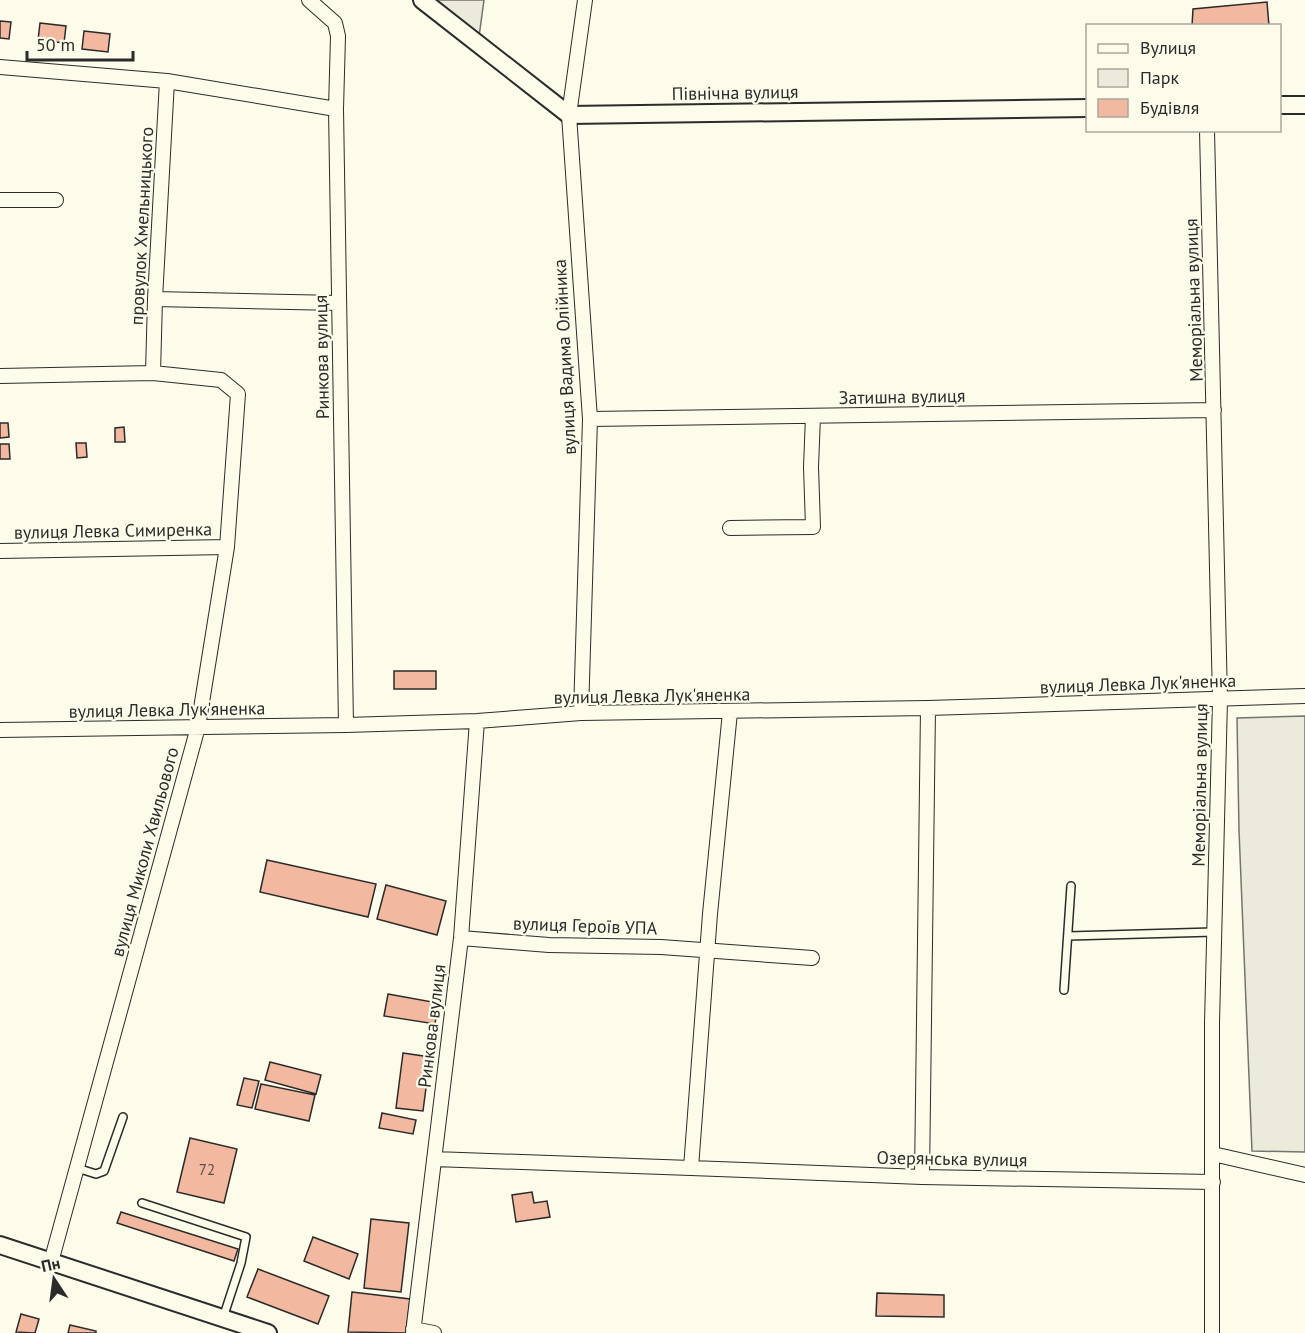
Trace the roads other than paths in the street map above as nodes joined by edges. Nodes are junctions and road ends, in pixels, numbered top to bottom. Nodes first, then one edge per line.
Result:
1 (309, 0) edge
2 (422, 0) edge
3 (585, 0) edge
4 (0, 67) edge
5 (167, 81) junction
6 (1281, 105) edge
7 (1305, 105) edge
8 (1086, 108) edge
9 (336, 109) junction
10 (569, 115) junction
11 (1207, 132) edge
12 (0, 200) edge
13 (56, 200) dead end
14 (155, 299) junction
15 (339, 303) junction
16 (153, 373) junction
17 (0, 376) edge
18 (1214, 410) junction
19 (813, 416) junction
20 (590, 419) junction
21 (730, 528) dead end
22 (227, 547) junction
23 (0, 551) edge
24 (1305, 696) edge
25 (1220, 700) junction
26 (928, 708) junction
27 (729, 712) junction
28 (581, 713) junction
29 (477, 722) junction
30 (346, 725) junction
31 (198, 727) junction
32 (0, 730) edge
33 (1071, 886) dead end
34 (1214, 932) junction
35 (1068, 936) junction
36 (461, 938) junction
37 (707, 951) junction
38 (812, 958) dead end
39 (1064, 990) dead end
40 (123, 1117) dead end
41 (1213, 1154) junction
42 (435, 1159) junction
43 (77, 1168) junction
44 (691, 1168) junction
45 (1305, 1175) edge
46 (922, 1177) junction
47 (1213, 1182) junction
48 (142, 1203) dead end
49 (0, 1245) edge
50 (51, 1262) junction
51 (223, 1318) junction
52 (413, 1331) edge
53 (268, 1333) edge
54 (434, 1333) edge
55 (1212, 1333) edge

1 - 9 street, Ринкова вулиця
2 - 10 street
3 - 10 street, вулиця Вадима Олійника
4 - 5 street
5 - 9 street
5 - 14 street, провулок Хмельницького
6 - 7 street
8 - 10 street, Північна вулиця
9 - 15 street, Ринкова вулиця
10 - 20 street, вулиця Вадима Олійника
11 - 18 street, Меморіальна вулиця
12 - 13 street
14 - 15 street
14 - 16 street, провулок Хмельницького
15 - 30 street, Ринкова вулиця
16 - 17 street
16 - 22 street, вулиця Миколи Хвильового
18 - 19 street, Затишна вулиця
18 - 25 street, Меморіальна вулиця
19 - 20 street, Затишна вулиця
19 - 21 street
20 - 28 street, вулиця Вадима Олійника
22 - 23 street, вулиця Левка Симиренка
22 - 31 street, вулиця Миколи Хвильового
24 - 25 street, вулиця Левка Лук'яненка
25 - 26 street, вулиця Левка Лук'яненка
25 - 34 street, Меморіальна вулиця
26 - 27 street, вулиця Левка Лук'яненка
26 - 46 street
27 - 28 street, вулиця Левка Лук'яненка
27 - 37 street
28 - 29 street, вулиця Левка Лук'яненка
29 - 30 street, вулиця Левка Лук'яненка
29 - 36 street, Ринкова вулиця
30 - 31 street, вулиця Левка Лук'яненка
31 - 32 street, вулиця Левка Лук'яненка
31 - 43 street, вулиця Миколи Хвильового
33 - 35 lane
34 - 35 lane
34 - 41 street, Меморіальна вулиця
35 - 39 lane
36 - 37 street, вулиця Героїв УПА
36 - 42 street, Ринкова вулиця
37 - 38 street, вулиця Героїв УПА
37 - 44 street
40 - 43 lane
41 - 45 street
41 - 47 street, Меморіальна вулиця
42 - 44 street, Озерянська вулиця
42 - 52 street, Ринкова вулиця
43 - 50 street, вулиця Миколи Хвильового
44 - 46 street, Озерянська вулиця
46 - 47 street, Озерянська вулиця
47 - 55 street, Меморіальна вулиця
48 - 51 lane
49 - 50 street
50 - 51 street
51 - 53 street
52 - 54 street

